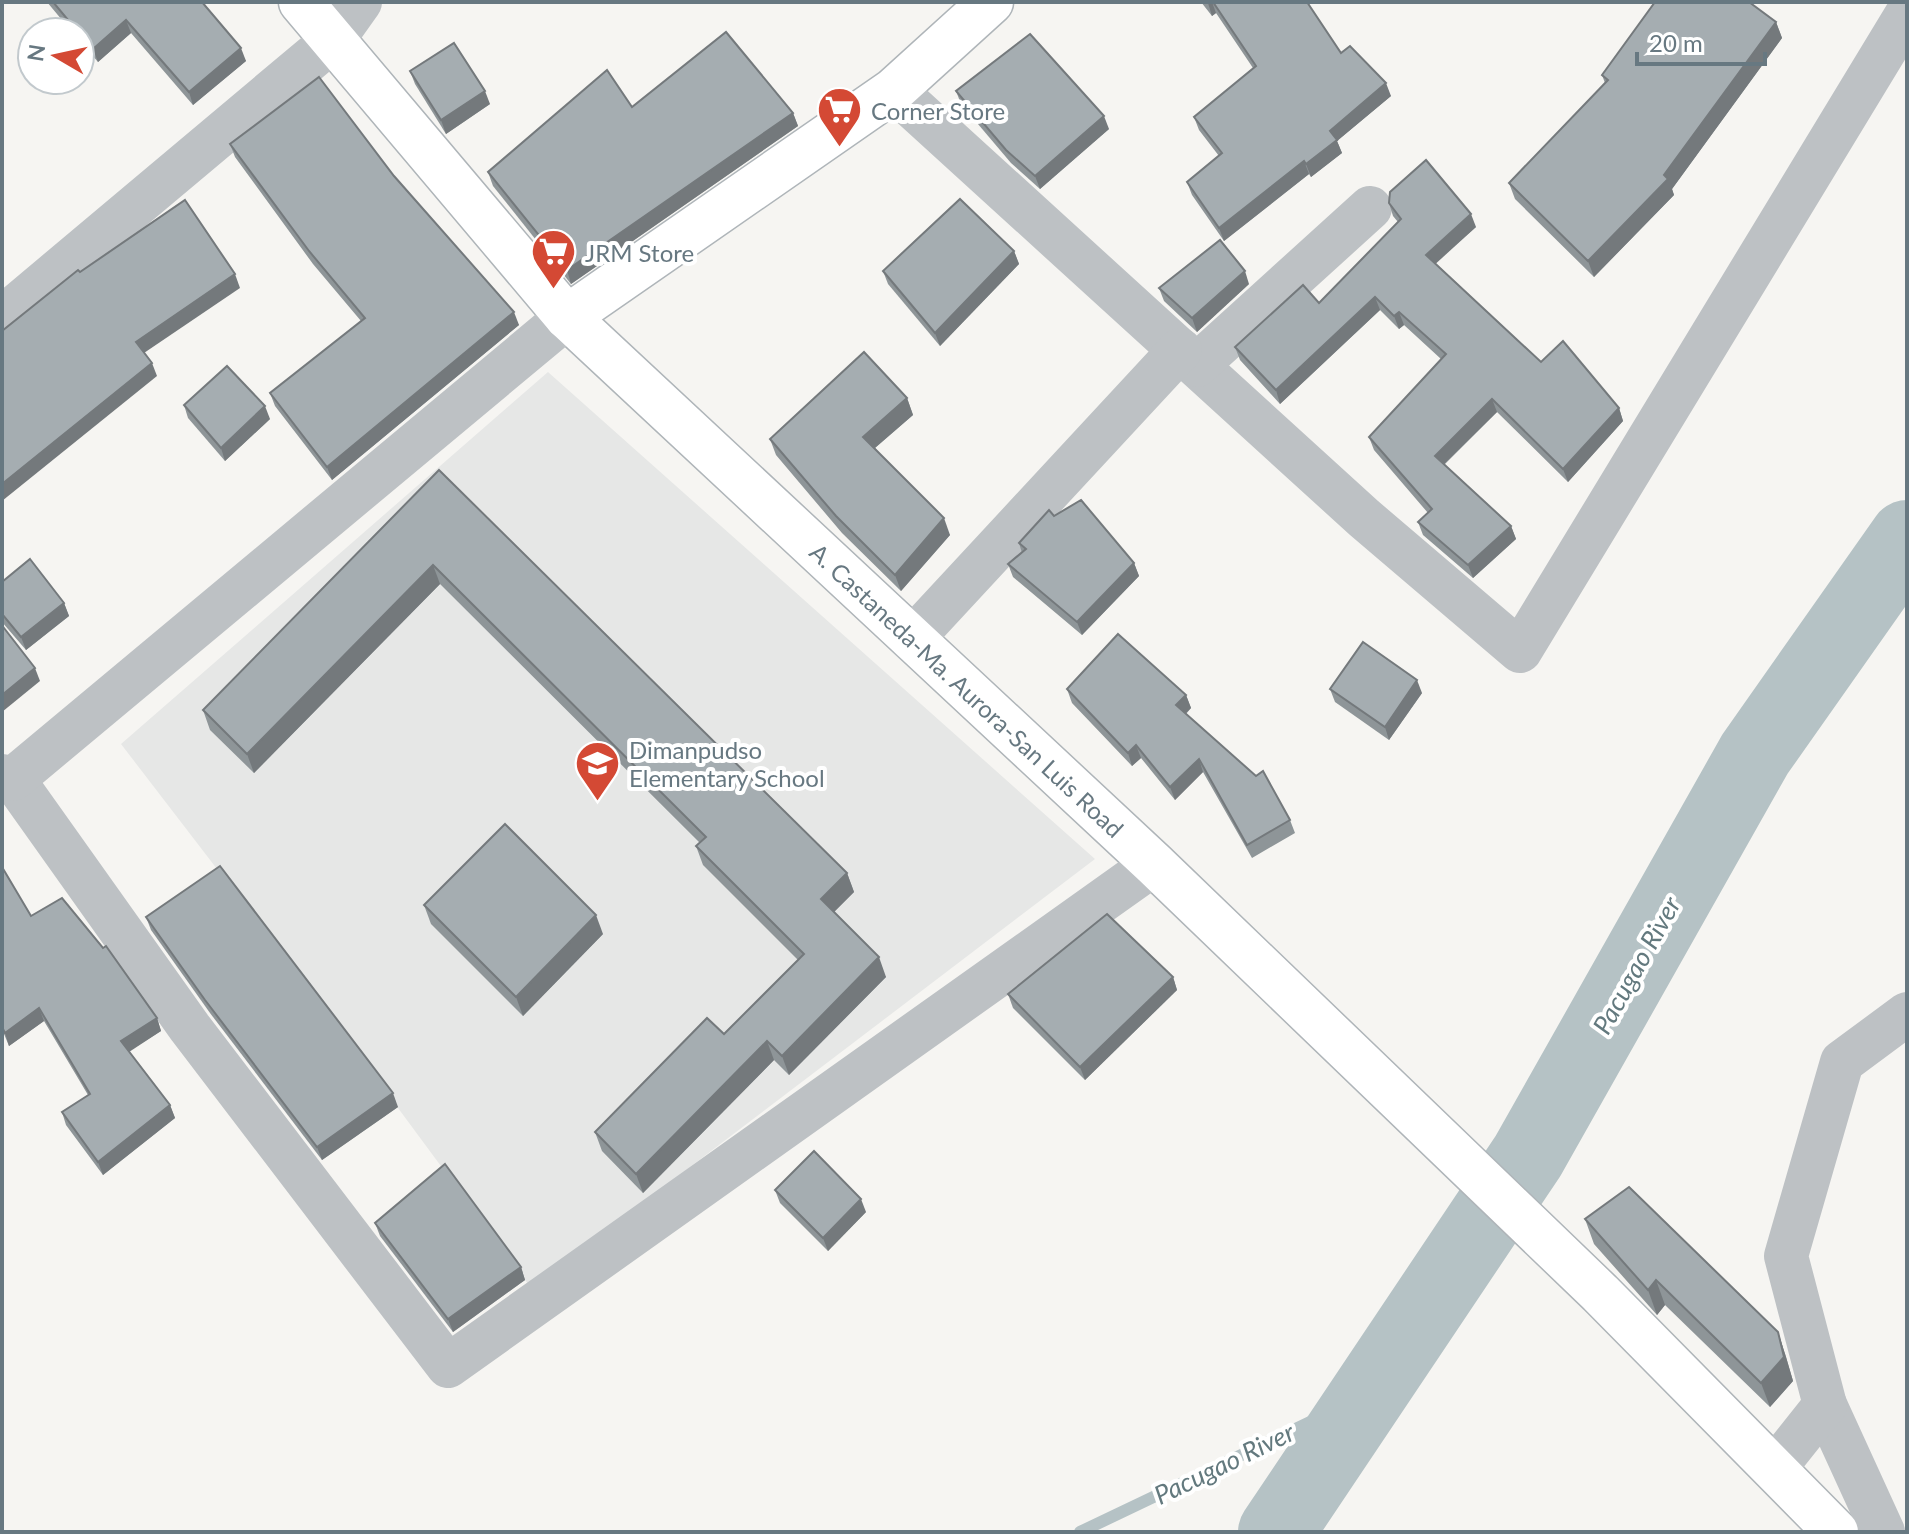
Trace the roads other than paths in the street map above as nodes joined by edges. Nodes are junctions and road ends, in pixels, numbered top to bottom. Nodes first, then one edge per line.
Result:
1 (301, 2) edge
2 (360, 2) edge
3 (991, 2) edge
4 (1907, 14) edge
5 (333, 40) junction
6 (894, 90) junction
7 (1370, 208) dead end
8 (567, 317) junction
9 (2, 318) edge
10 (1188, 358) junction
11 (912, 639) junction
12 (7, 778) edge
13 (1154, 864) junction
14 (1907, 1014) edge
15 (1825, 1405) junction
16 (1774, 1469) junction
17 (1836, 1532) edge
18 (1883, 1532) edge

1 - 5 main road, A. Castaneda-Ma. Aurora-San Luis Road
2 - 5 street
3 - 6 main road
4 - 10 street
5 - 8 main road, A. Castaneda-Ma. Aurora-San Luis Road
5 - 9 street
6 - 8 main road
6 - 10 street
7 - 10 street
8 - 11 main road, A. Castaneda-Ma. Aurora-San Luis Road
8 - 12 street
10 - 11 street
11 - 13 main road, A. Castaneda-Ma. Aurora-San Luis Road
12 - 13 street
13 - 16 main road, A. Castaneda-Ma. Aurora-San Luis Road
14 - 15 street
15 - 16 street
15 - 18 street
16 - 17 main road, A. Castaneda-Ma. Aurora-San Luis Road

